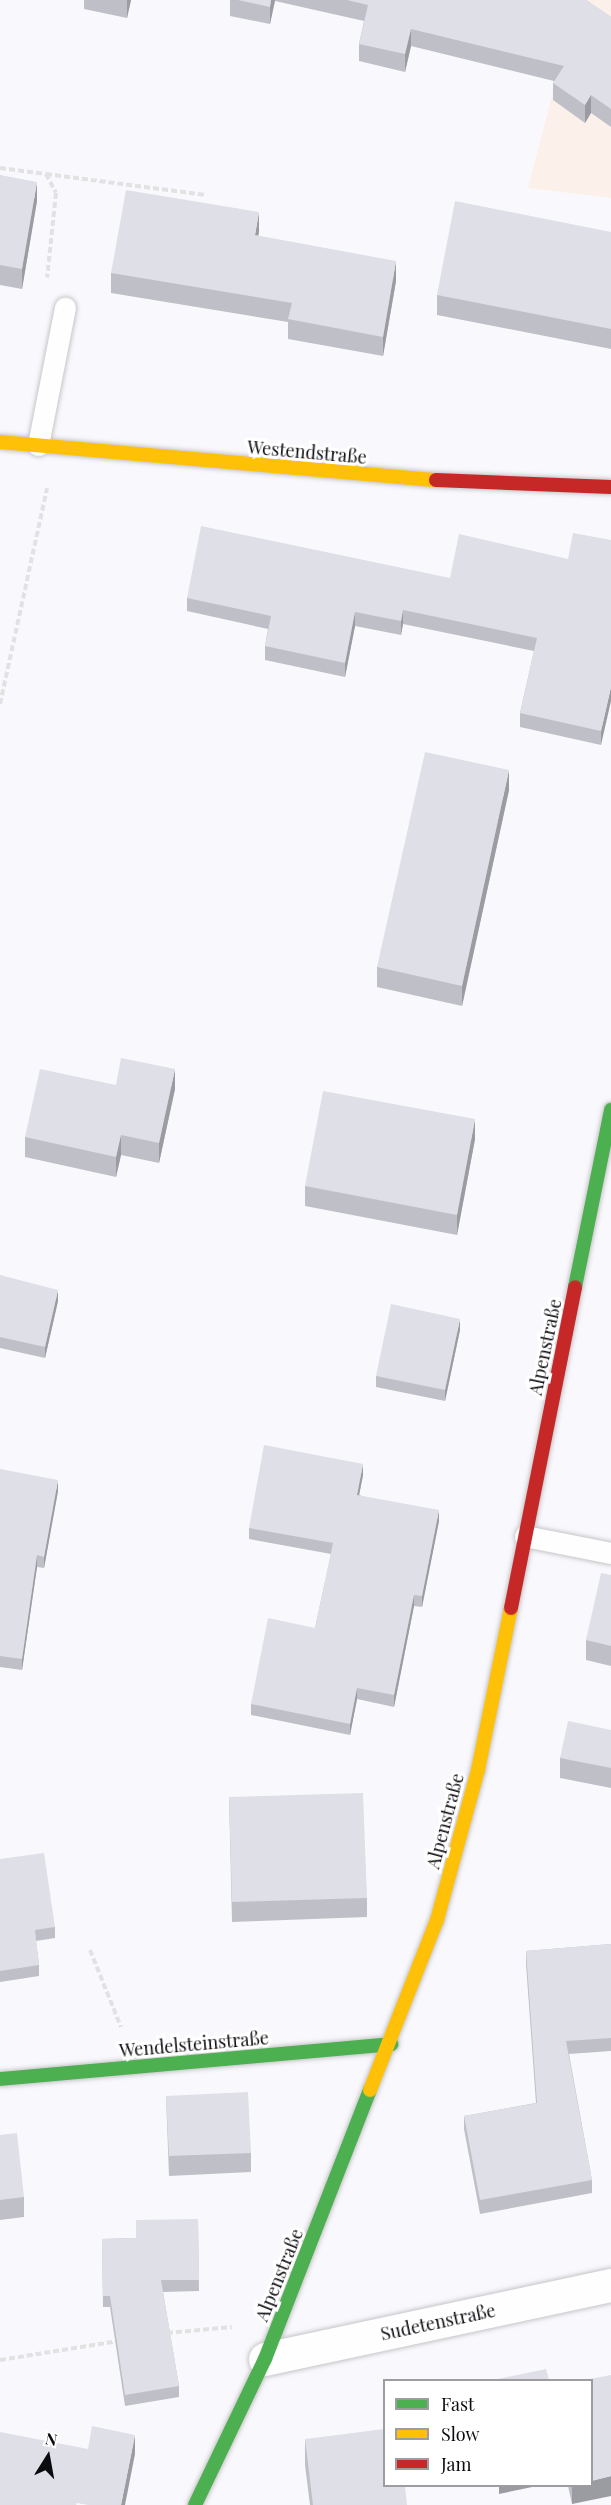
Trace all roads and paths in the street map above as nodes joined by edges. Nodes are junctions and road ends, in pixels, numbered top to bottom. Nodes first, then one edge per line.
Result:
1 (0, 168) edge
2 (46, 174) junction
3 (206, 195) dead end
4 (65, 308) joint
5 (0, 442) edge
6 (47, 446) junction
7 (611, 487) edge
8 (0, 704) edge
9 (611, 1110) edge
10 (525, 1536) junction
11 (611, 1553) edge
12 (90, 1950) dead end
13 (391, 2044) junction
14 (137, 2067) junction
15 (0, 2079) edge
16 (611, 2285) edge
17 (160, 2334) edge
18 (125, 2340) edge
19 (0, 2360) edge
20 (265, 2360) junction
21 (195, 2505) edge

1 - 2 path
2 - 3 path
2 - 4 path
4 - 6 lane
5 - 6 street, Westendstraße
6 - 7 street, Westendstraße
6 - 8 path
9 - 10 street, Alpenstraße
10 - 11 lane
10 - 13 street, Alpenstraße
12 - 14 path
13 - 14 street, Wendelsteinstraße
13 - 20 street, Alpenstraße
14 - 15 street, Wendelsteinstraße
16 - 20 street, Sudetenstraße
17 - 20 path
18 - 19 path
20 - 21 street, Alpenstraße

